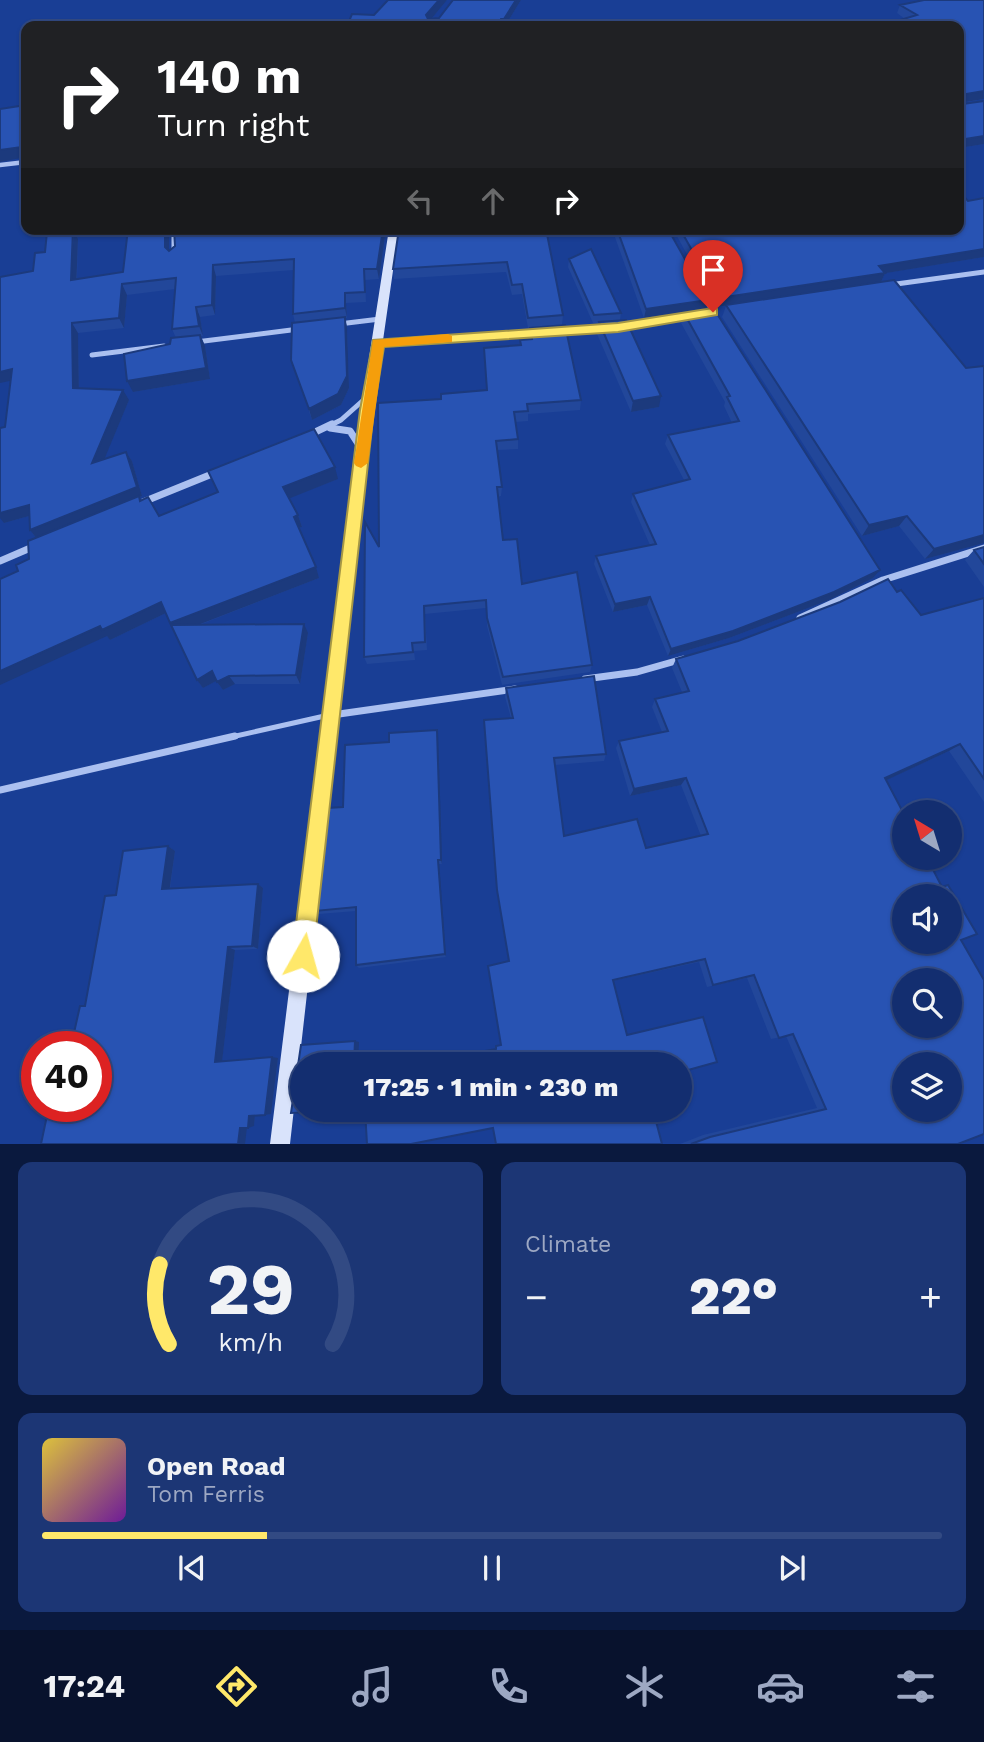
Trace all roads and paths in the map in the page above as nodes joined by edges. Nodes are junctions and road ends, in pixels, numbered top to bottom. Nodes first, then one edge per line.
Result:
1 (21, 163) edge
2 (0, 165) edge
3 (173, 235) edge
4 (393, 235) edge
5 (174, 256) edge
6 (984, 272) edge
7 (881, 286) edge
8 (700, 289) edge
9 (726, 310) edge
10 (713, 312) junction
11 (380, 319) junction
12 (720, 323) edge
13 (325, 326) edge
14 (311, 328) edge
15 (188, 343) edge
16 (378, 343) junction
17 (174, 345) edge
18 (92, 355) dead end
19 (369, 396) junction
20 (326, 428) junction
21 (301, 438) edge
22 (362, 450) junction
23 (226, 469) edge
24 (138, 504) edge
25 (38, 545) edge
26 (984, 548) edge
27 (0, 561) edge
28 (876, 569) edge
29 (883, 580) junction
30 (793, 620) edge
31 (696, 655) edge
32 (581, 680) edge
33 (526, 688) edge
34 (332, 715) junction
35 (0, 790) edge
36 (280, 1143) edge

1 - 2 street
3 - 5 street
4 - 11 street
6 - 7 street
8 - 10 street
9 - 10 street
10 - 12 street
10 - 16 street
11 - 13 street
11 - 16 street
14 - 15 street
16 - 19 street
17 - 18 street
19 - 20 street
19 - 22 street
20 - 21 street
20 - 22 street
22 - 34 street
23 - 24 street
25 - 27 street
26 - 29 street
28 - 29 street
29 - 30 street
31 - 32 street
33 - 34 street
34 - 35 lane
34 - 36 street

